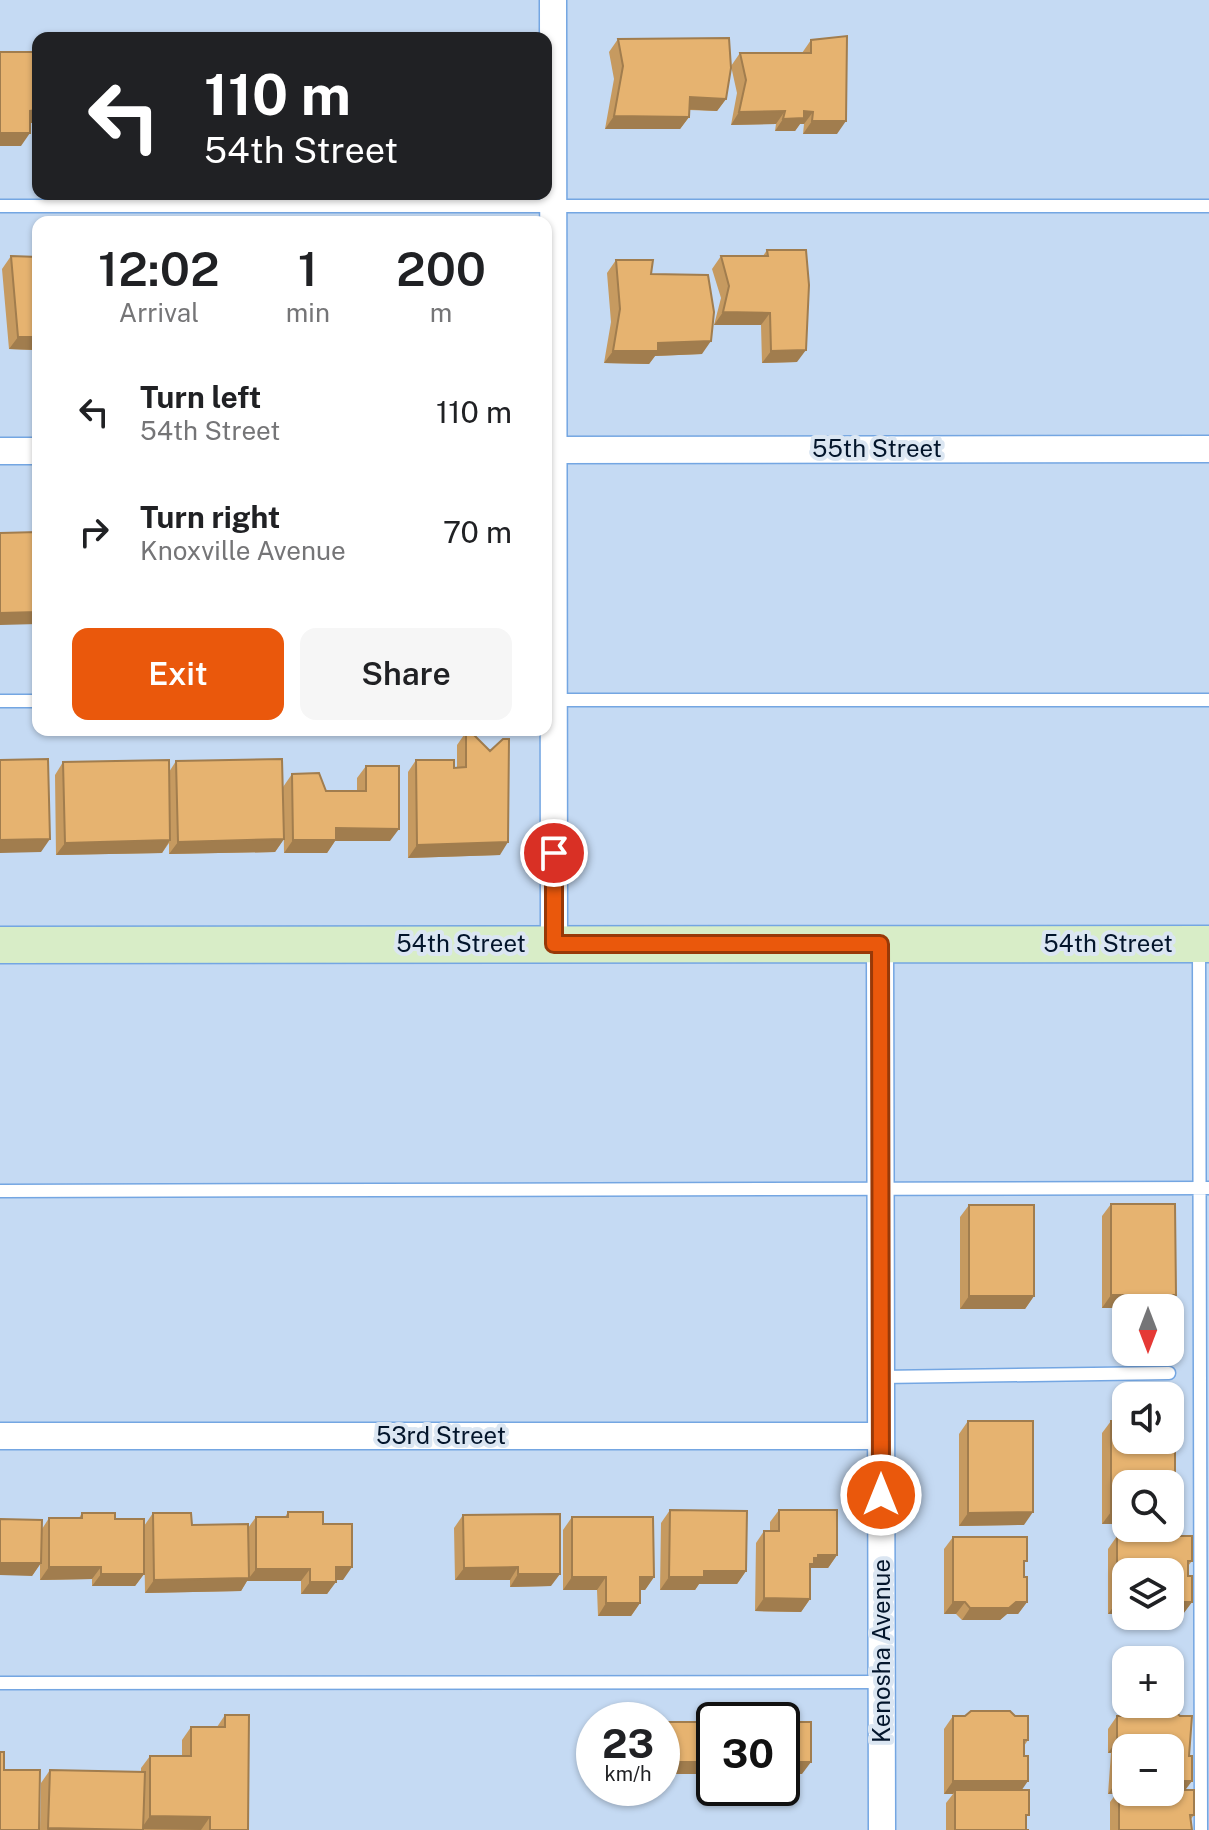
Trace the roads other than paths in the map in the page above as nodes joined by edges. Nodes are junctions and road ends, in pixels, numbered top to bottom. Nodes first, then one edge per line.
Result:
1 (553, 0) edge
2 (0, 206) edge
3 (553, 206) junction
4 (1209, 206) edge
5 (552, 287) edge
6 (1209, 449) edge
7 (552, 450) edge
8 (0, 451) edge
9 (32, 451) edge
10 (552, 700) edge
11 (1209, 700) edge
12 (0, 701) edge
13 (32, 701) edge
14 (551, 736) edge
15 (554, 944) junction
16 (880, 944) junction
17 (1204, 944) edge
18 (0, 945) edge
19 (881, 1187) junction
20 (1204, 1188) edge
21 (0, 1191) edge
22 (1169, 1373) dead end
23 (881, 1377) junction
24 (0, 1436) edge
25 (881, 1436) junction
26 (1205, 1460) edge
27 (882, 1682) junction
28 (0, 1683) edge
29 (1205, 1699) edge
30 (882, 1830) edge
31 (1201, 1830) edge

1 - 3 street
2 - 3 lane
3 - 4 lane
3 - 5 street
6 - 7 street, 55th Street
8 - 9 street
10 - 11 lane
12 - 13 lane
14 - 15 street
15 - 16 street, 54th Street
15 - 18 street, 54th Street
16 - 17 street, 54th Street
16 - 19 street, Kenosha Avenue
17 - 20 lane
19 - 20 lane
19 - 21 lane
19 - 23 street, Kenosha Avenue
20 - 26 lane
22 - 23 lane
23 - 25 street, Kenosha Avenue
24 - 25 street, 53rd Street
25 - 27 street, Kenosha Avenue
26 - 29 lane
27 - 28 lane
27 - 30 street, Kenosha Avenue
29 - 31 lane

